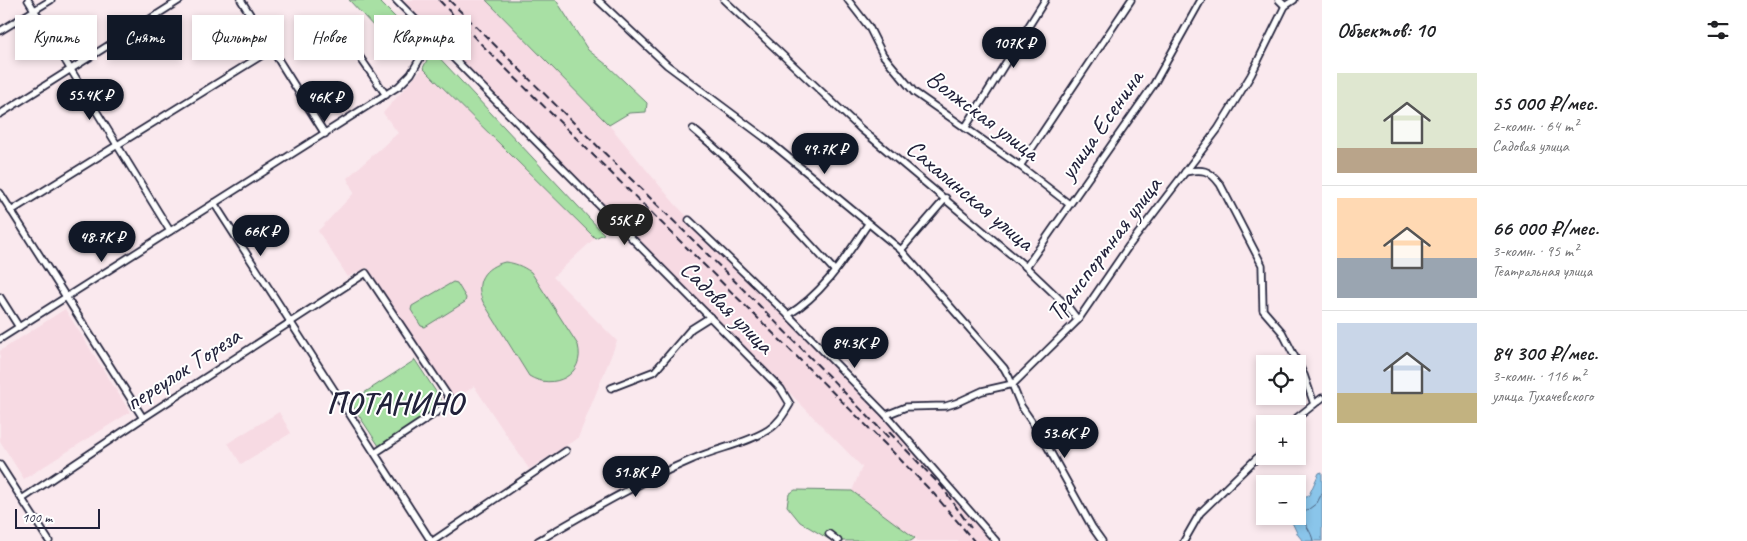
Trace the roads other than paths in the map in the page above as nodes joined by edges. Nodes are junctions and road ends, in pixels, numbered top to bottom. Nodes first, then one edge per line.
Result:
1 (28, 0) edge
2 (51, 0) edge
3 (180, 0) edge
4 (241, 0) edge
5 (396, 0) edge
6 (598, 0) edge
7 (724, 0) edge
8 (848, 0) edge
9 (1045, 0) edge
10 (1131, 0) edge
11 (1201, 0) edge
12 (1279, 0) edge
13 (1294, 0) edge
14 (1286, 6) junction
15 (34, 10) junction
16 (250, 15) edge
17 (410, 15) edge
18 (0, 31) edge
19 (254, 60) edge
20 (279, 60) edge
21 (361, 60) edge
22 (419, 60) edge
23 (454, 60) edge
24 (70, 69) junction
25 (386, 96) junction
26 (0, 114) edge
27 (966, 128) junction
28 (693, 129) dead end
29 (325, 134) junction
30 (117, 145) junction
31 (1020, 166) junction
32 (1185, 172) junction
33 (0, 193) edge
34 (946, 198) junction
35 (214, 203) junction
36 (1069, 204) junction
37 (10, 210) junction
38 (689, 220) dead end
39 (868, 224) junction
40 (170, 231) junction
41 (901, 250) junction
42 (1026, 267) junction
43 (835, 272) junction
44 (0, 297) edge
45 (67, 297) junction
46 (788, 315) junction
47 (710, 317) junction
48 (1078, 320) junction
49 (290, 322) junction
50 (19, 327) junction
51 (0, 339) edge
52 (1013, 384) junction
53 (611, 388) dead end
54 (1322, 398) edge
55 (1314, 404) junction
56 (886, 415) junction
57 (1300, 415) edge
58 (143, 418) junction
59 (566, 450) dead end
60 (375, 453) junction
61 (1256, 459) edge
62 (0, 465) edge
63 (22, 499) junction
64 (830, 534) dead end
65 (49, 541) edge
66 (432, 541) edge
67 (538, 541) edge
68 (838, 541) edge
69 (996, 541) edge
70 (1102, 541) edge
71 (1184, 541) edge

1 - 15 street
2 - 15 street
3 - 24 street
4 - 16 street
5 - 17 street, Садовая улица
6 - 39 street
7 - 34 street, Сахалинская улица
8 - 27 street, Волжская улица
9 - 27 street
10 - 31 street
11 - 36 street, улица Есенина
12 - 14 street
13 - 14 street, Транспортная улица
14 - 32 street, Транспортная улица
15 - 18 street
15 - 24 street
19 - 30 street
20 - 29 street
21 - 25 street
22 - 25 street
23 - 47 street, Садовая улица
24 - 26 street
24 - 30 street
25 - 29 street
27 - 31 street, Волжская улица
28 - 43 street
29 - 35 street
30 - 37 street
30 - 40 street
31 - 36 street, Волжская улица
32 - 48 street, Транспортная улица
32 - 55 street
33 - 37 street
34 - 41 street
34 - 42 street, Сахалинская улица
35 - 40 street
35 - 49 street
36 - 42 street, улица Есенина
37 - 45 street
38 - 46 street
39 - 41 street
39 - 43 street
40 - 45 street
41 - 52 street
42 - 48 street, Сахалинская улица
43 - 46 street
44 - 50 street
45 - 50 street
45 - 58 street
46 - 56 street
47 - 53 street
47 - 67 street, Садовая улица
48 - 52 street, Транспортная улица
49 - 58 street, переулок Тореза
49 - 60 street
49 - 60 street, переулок Тореза
50 - 51 street
52 - 56 street
52 - 70 street
54 - 55 street
55 - 57 street
56 - 69 street
58 - 63 street, переулок Тореза
59 - 66 street
60 - 66 street
61 - 71 street
62 - 63 street
63 - 65 street
64 - 68 street

